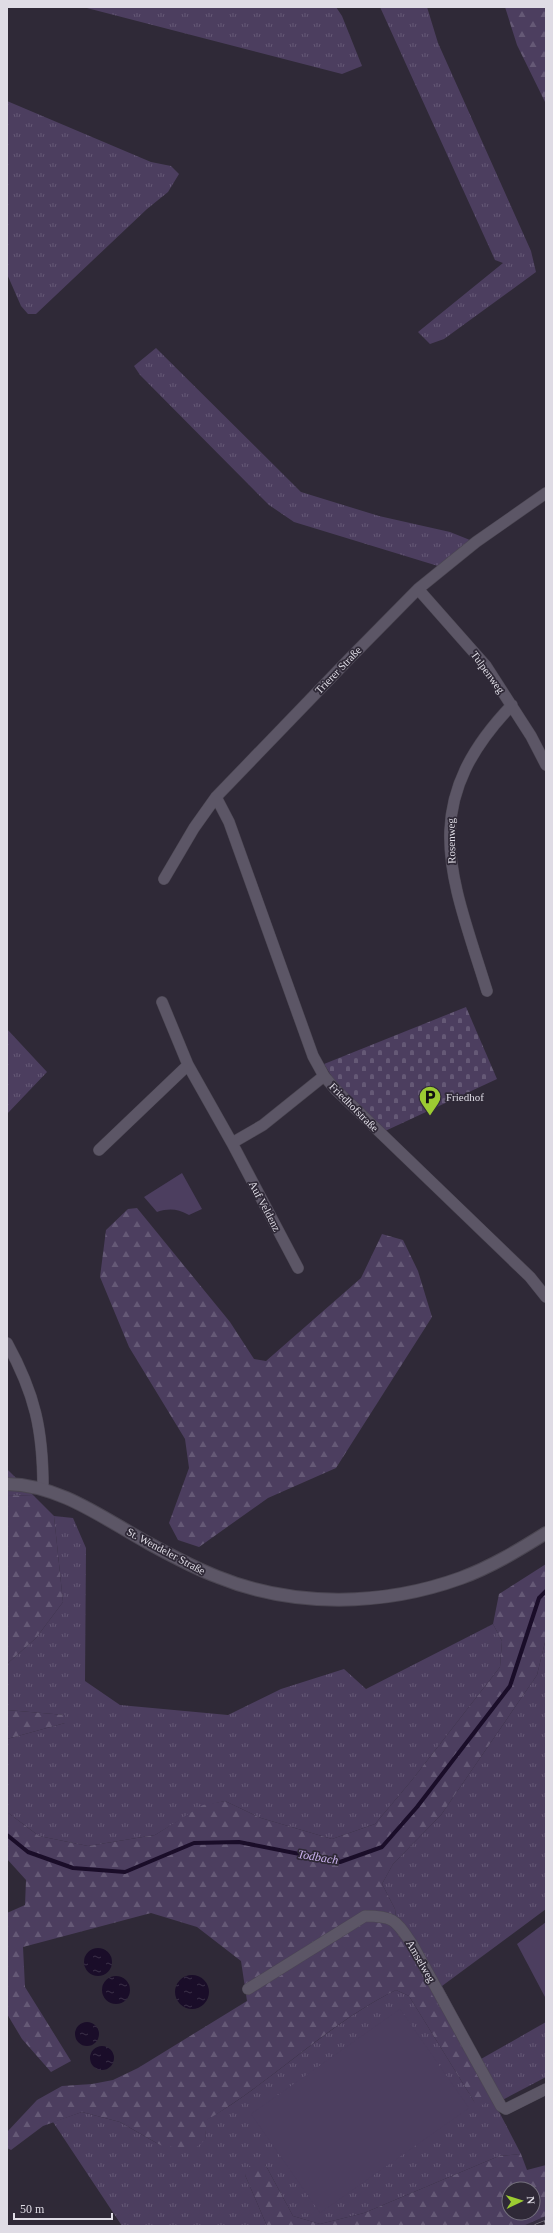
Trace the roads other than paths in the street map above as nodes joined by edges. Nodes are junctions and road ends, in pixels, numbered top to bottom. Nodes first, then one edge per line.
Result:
1 (546, 493) edge
2 (418, 589) junction
3 (512, 705) junction
4 (546, 764) edge
5 (216, 797) junction
6 (164, 879) dead end
7 (486, 991) dead end
8 (162, 1002) dead end
9 (188, 1065) junction
10 (324, 1076) junction
11 (232, 1143) junction
12 (99, 1150) dead end
13 (298, 1268) dead end
14 (545, 1293) edge
15 (7, 1342) edge
16 (9, 1484) edge
17 (43, 1488) junction
18 (546, 1533) edge
19 (248, 1989) dead end
20 (546, 2089) edge

1 - 2 street, Trierer Straße
2 - 3 street, Tulpenweg
2 - 5 street, Trierer Straße
3 - 4 street, Tulpenweg
3 - 7 street, Rosenweg
5 - 6 street, Trierer Straße
5 - 10 street, Friedhofstraße
8 - 9 street, Auf Veldenz
9 - 11 street, Auf Veldenz
9 - 12 street
10 - 11 street
10 - 14 street, Friedhofstraße
11 - 13 street, Auf Veldenz
15 - 17 street
16 - 17 main road, St. Wendeler Straße
17 - 18 main road, St. Wendeler Straße
19 - 20 street, Amselweg

